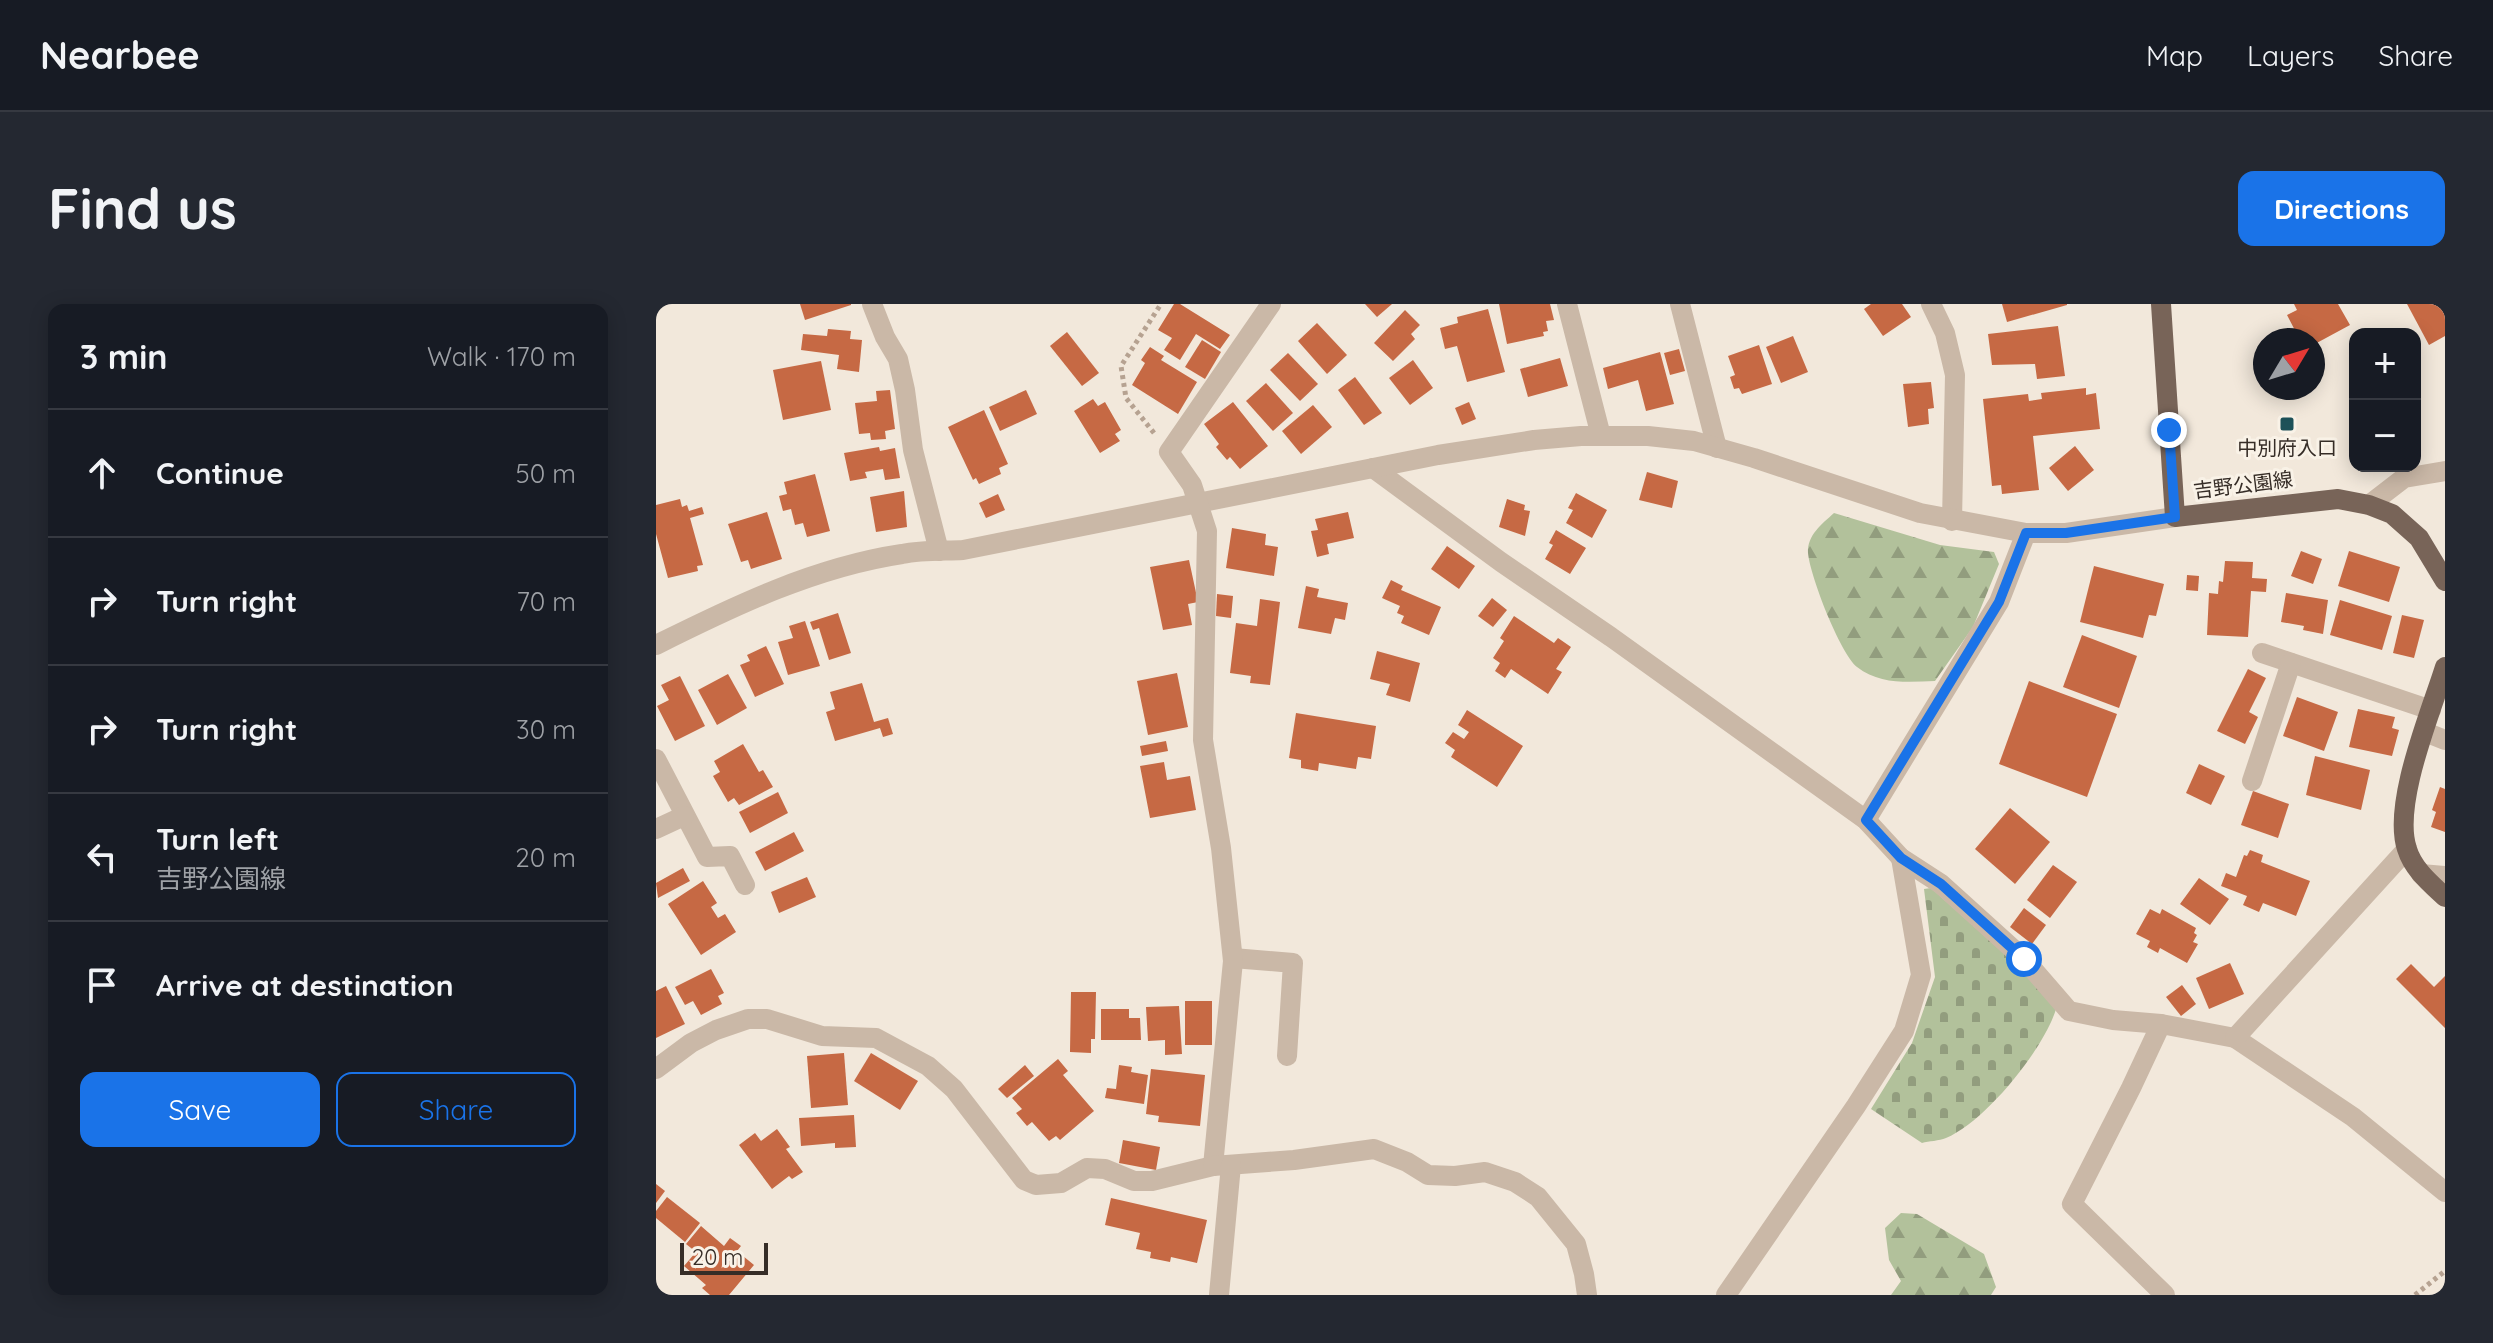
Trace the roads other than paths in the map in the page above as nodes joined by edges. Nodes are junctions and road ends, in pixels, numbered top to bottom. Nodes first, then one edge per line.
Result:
1 (872, 304) edge
2 (1271, 304) edge
3 (1567, 304) edge
4 (1680, 304) edge
5 (1931, 304) edge
6 (2161, 304) edge
7 (1601, 436) junction
8 (1717, 448) junction
9 (1373, 468) junction
10 (2445, 471) edge
11 (1199, 505) junction
12 (2369, 505) junction
13 (2175, 517) junction
14 (1952, 521) junction
15 (2026, 533) junction
16 (939, 551) junction
17 (2445, 581) edge
18 (656, 645) edge
19 (2262, 653) dead end
20 (2291, 663) junction
21 (2445, 667) edge
22 (2431, 710) junction
23 (2425, 732) junction
24 (2445, 740) edge
25 (656, 759) edge
26 (2252, 781) dead end
27 (684, 816) junction
28 (1866, 820) junction
29 (656, 829) edge
30 (2407, 849) junction
31 (1901, 858) junction
32 (2421, 874) junction
33 (2445, 876) edge
34 (745, 885) dead end
35 (2445, 897) edge
36 (1233, 958) junction
37 (2161, 1024) junction
38 (2235, 1038) junction
39 (1287, 1056) dead end
40 (656, 1069) edge
41 (1222, 1166) junction
42 (2445, 1192) edge
43 (1219, 1295) edge
44 (1587, 1295) edge
45 (1726, 1295) edge
46 (2165, 1295) edge

1 - 16 street
2 - 11 street
3 - 7 street
4 - 8 street
5 - 14 street
6 - 13 main road, 吉野公園線
7 - 8 street
7 - 9 street
8 - 14 street
9 - 11 street
9 - 28 street
10 - 12 street
11 - 16 street
11 - 36 street
12 - 13 main road, 吉野公園線
12 - 17 main road, 吉野公園線
13 - 15 street
14 - 15 street
15 - 28 street
16 - 18 street
19 - 20 street
20 - 22 street
20 - 26 street
21 - 22 main road
22 - 23 main road
23 - 24 street
23 - 30 main road
25 - 27 street
27 - 29 street
27 - 34 street
28 - 31 street
30 - 32 main road
30 - 38 street
31 - 37 street
31 - 45 street
32 - 33 street
32 - 35 main road
36 - 39 street
36 - 41 street
37 - 38 street
37 - 46 street
38 - 42 street
40 - 41 street
41 - 43 street
41 - 44 street

